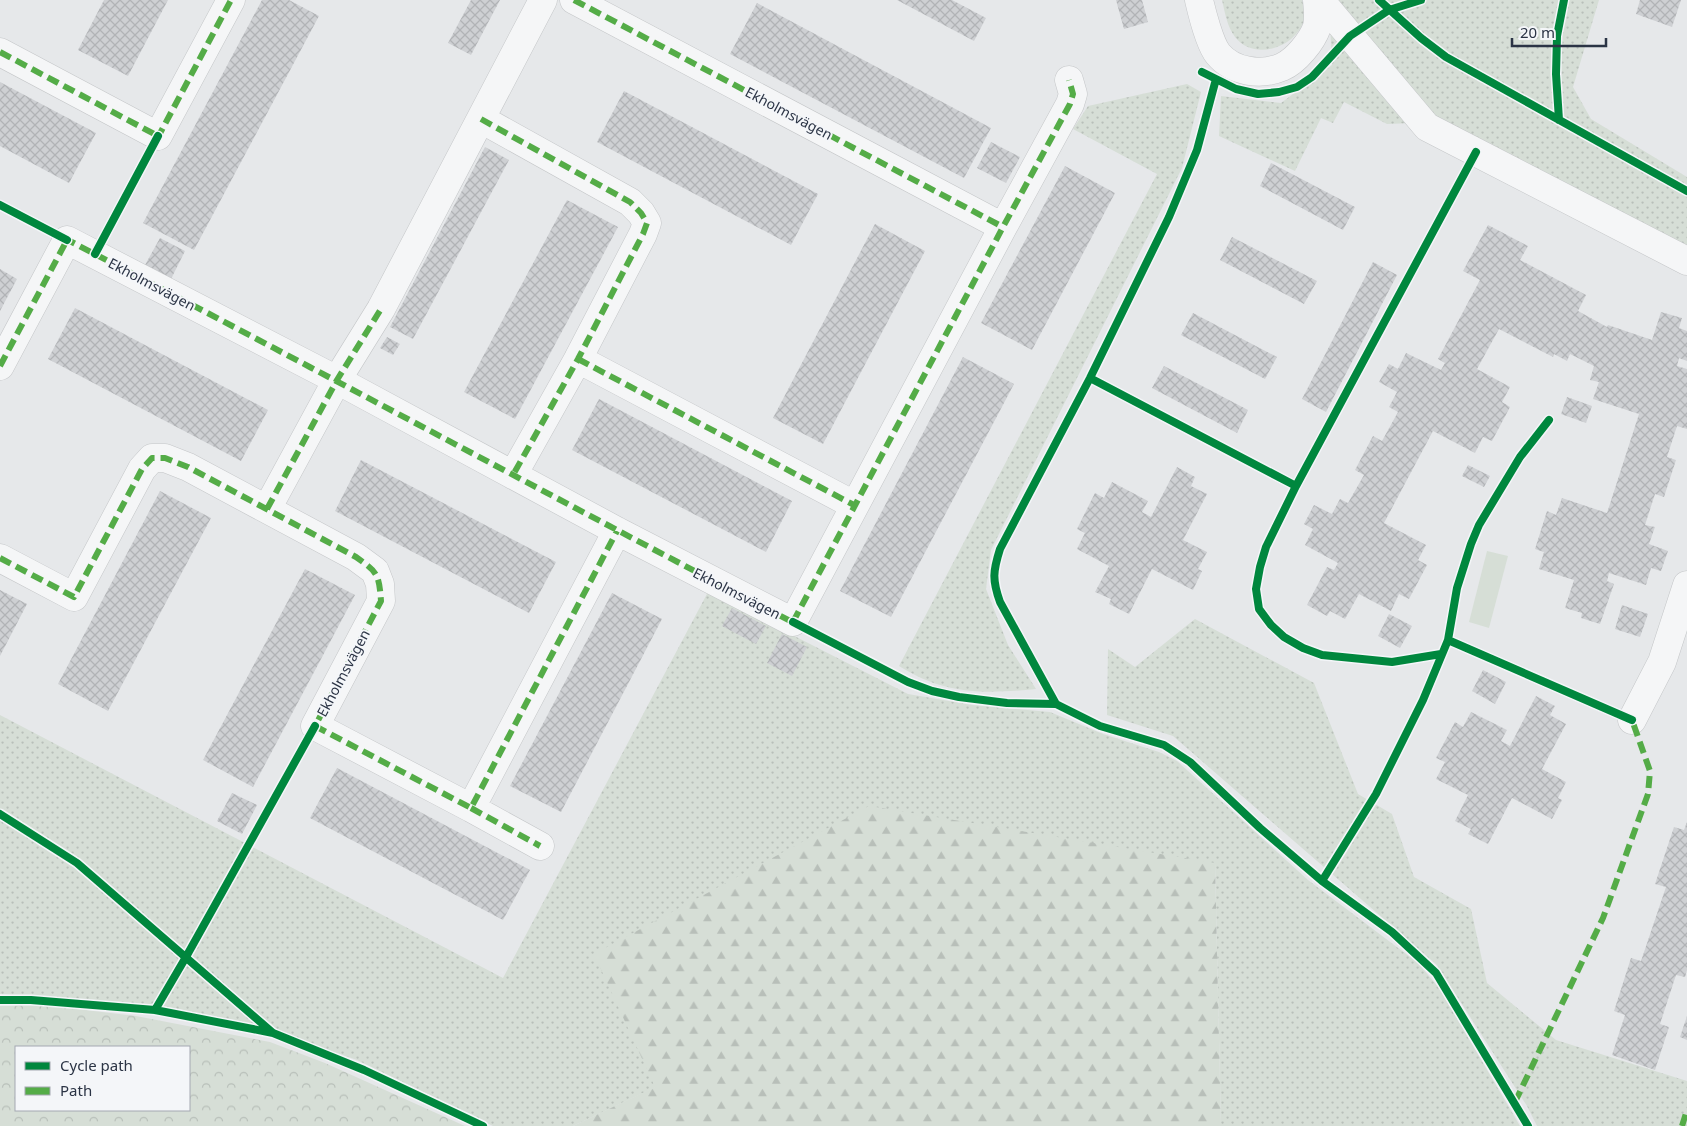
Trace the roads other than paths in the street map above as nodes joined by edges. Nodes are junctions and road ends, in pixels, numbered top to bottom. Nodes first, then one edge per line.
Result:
1 (230, 0) edge
2 (543, 0) edge
3 (574, 0) edge
4 (1199, 0) edge
5 (1318, 0) edge
6 (0, 52) edge
7 (1068, 80) dead end
8 (481, 119) junction
9 (1003, 227) junction
10 (1687, 262) edge
11 (578, 359) junction
12 (0, 366) edge
13 (337, 380) junction
14 (513, 476) junction
15 (854, 505) junction
16 (268, 509) junction
17 (617, 531) junction
18 (0, 558) edge
19 (1687, 584) edge
20 (1632, 720) dead end
21 (471, 808) junction
22 (540, 846) dead end

1 - 6 street
2 - 8 street
3 - 9 street, Ekholmsvägen
4 - 5 street
5 - 10 street
7 - 9 street, Ekholmsvägen
8 - 11 street
8 - 13 street
9 - 15 street, Ekholmsvägen
11 - 14 street
11 - 15 street
12 - 13 street, Ekholmsvägen
13 - 14 street, Ekholmsvägen
13 - 16 street
14 - 17 street, Ekholmsvägen
15 - 17 street, Ekholmsvägen
16 - 18 street, Ekholmsvägen
16 - 21 street, Ekholmsvägen
17 - 21 street
19 - 20 street
21 - 22 street, Ekholmsvägen

